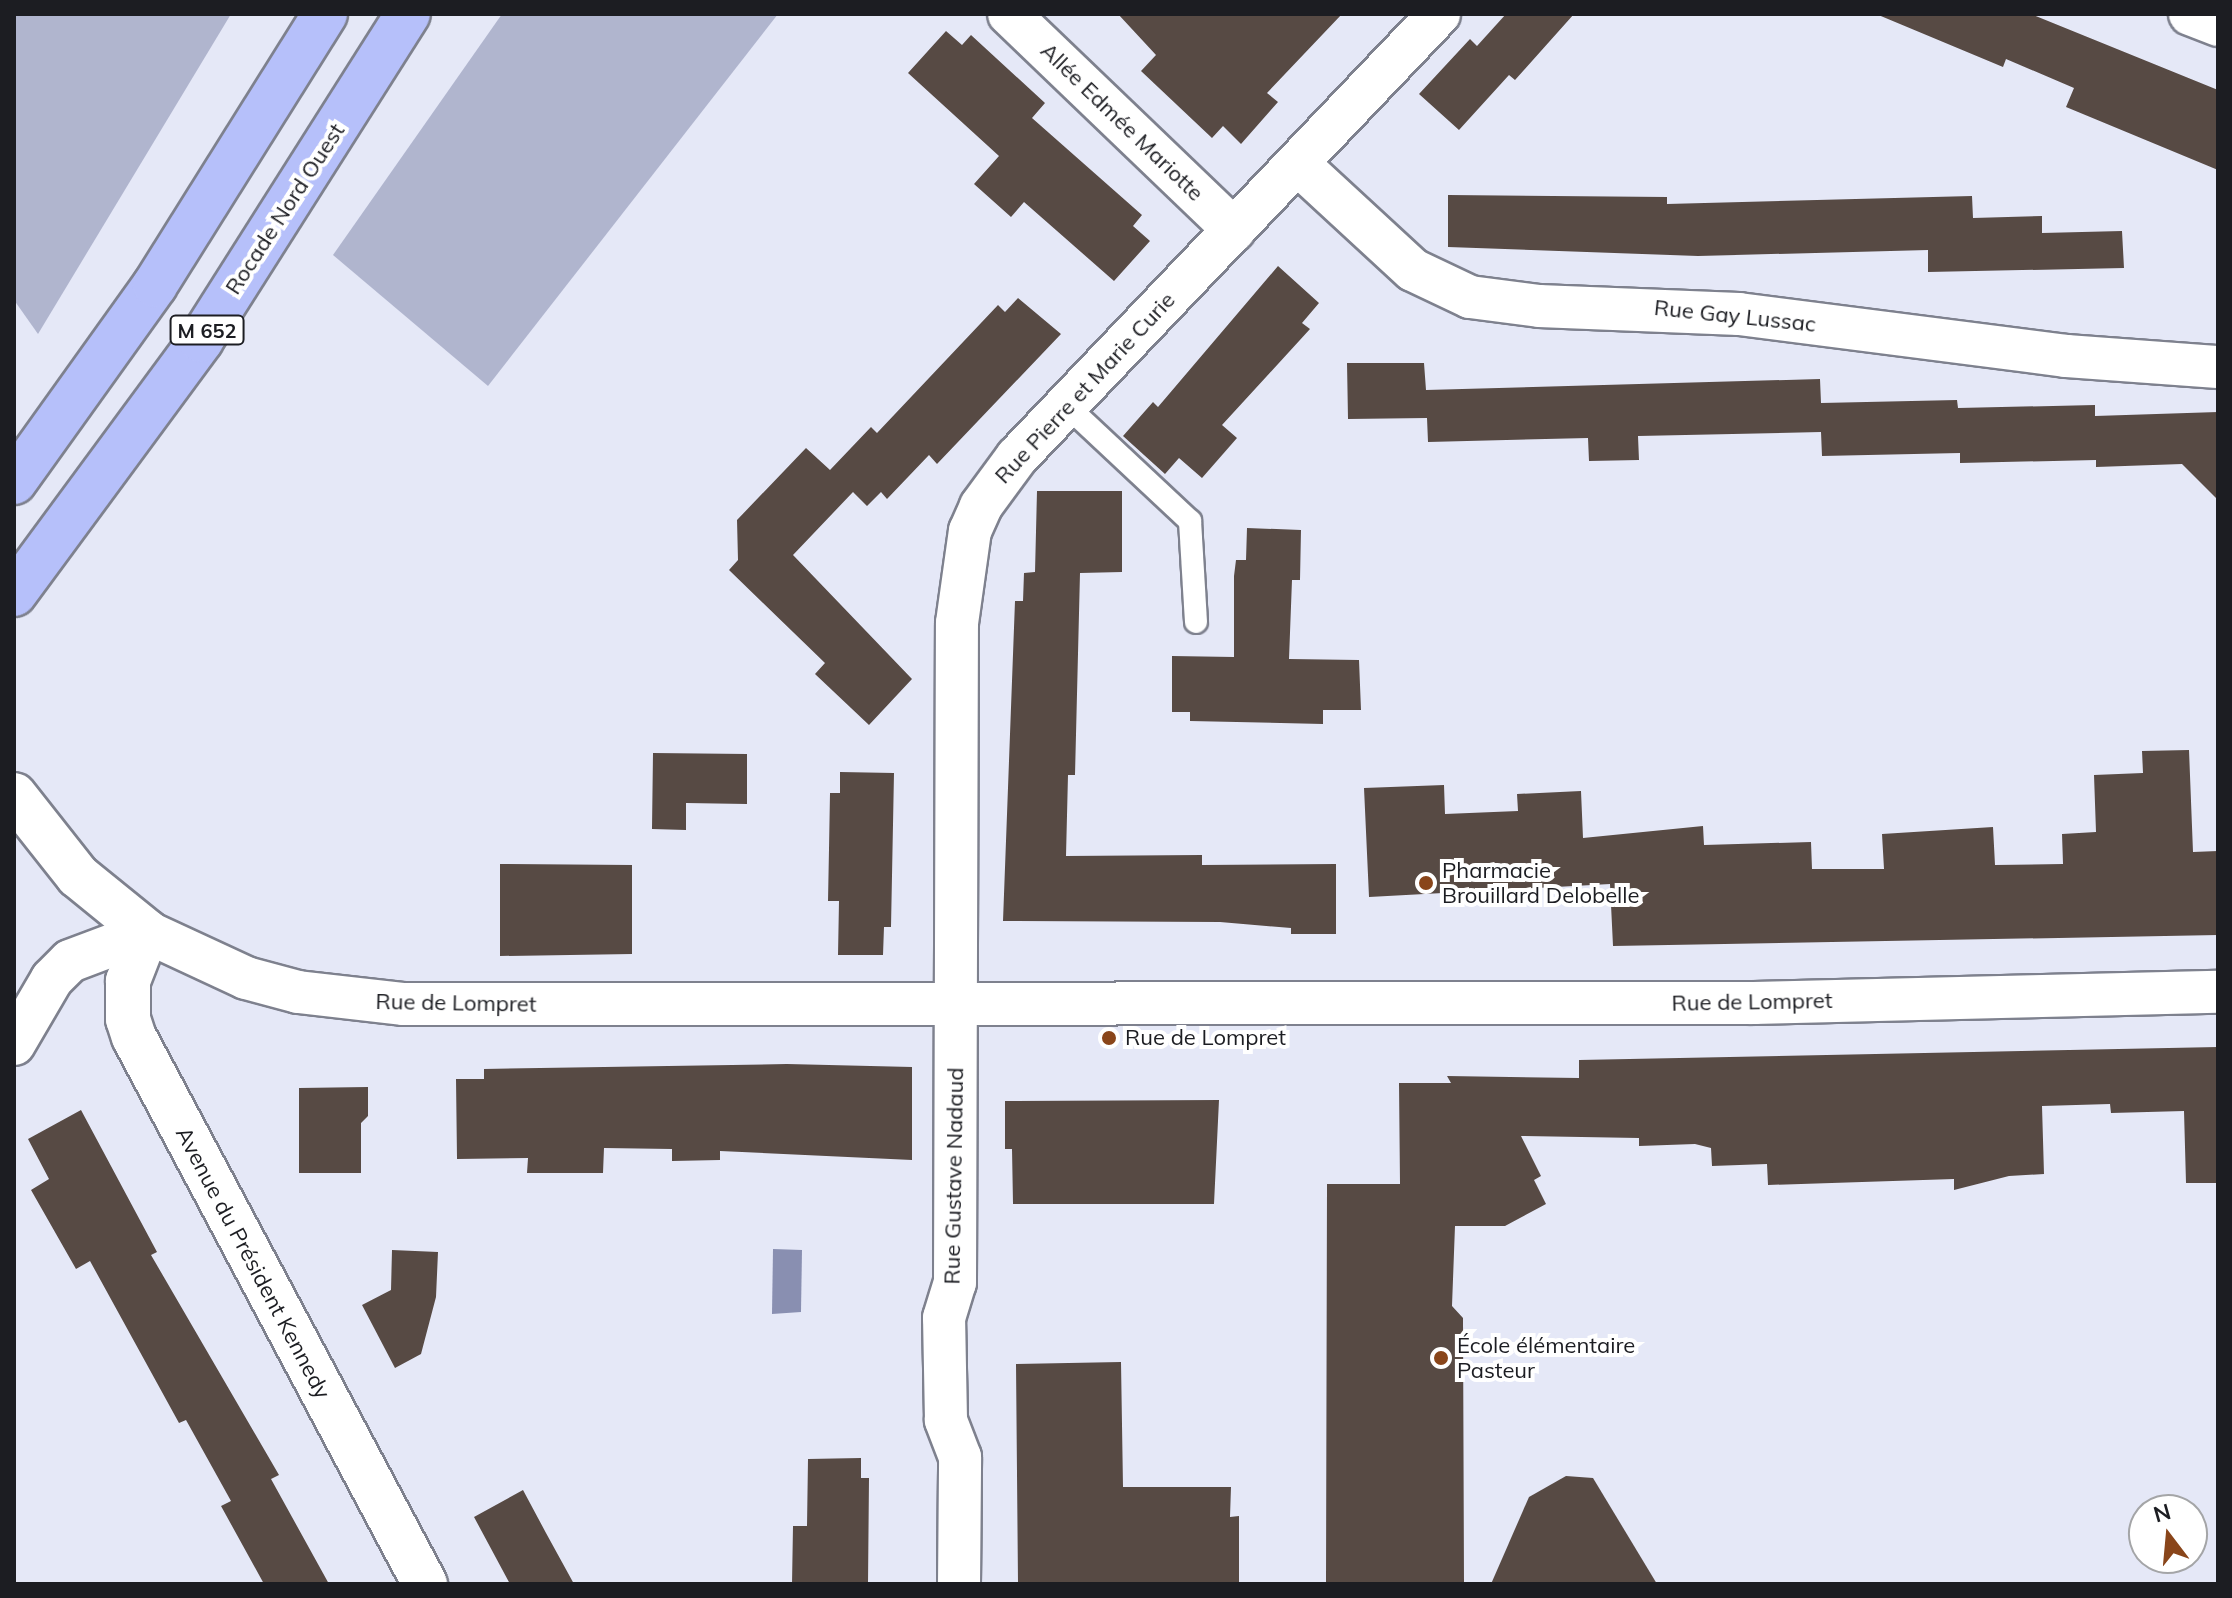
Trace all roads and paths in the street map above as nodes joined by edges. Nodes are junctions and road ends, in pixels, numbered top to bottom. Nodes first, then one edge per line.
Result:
1 (325, 14) edge
2 (408, 14) edge
3 (1009, 14) edge
4 (1439, 14) edge
5 (2190, 14) edge
6 (2218, 25) edge
7 (1298, 164) junction
8 (1234, 230) junction
9 (2218, 367) edge
10 (1066, 405) junction
11 (14, 482) edge
12 (14, 594) edge
13 (1196, 622) dead end
14 (14, 795) edge
15 (147, 932) junction
16 (2218, 992) edge
17 (958, 1004) junction
18 (14, 1044) edge
19 (425, 1584) edge
20 (959, 1584) edge

1 - 11 highway, M 652
2 - 12 highway, Rocade Nord Ouest / M 652
3 - 8 street, Allée Edmée Mariotte
4 - 7 street, Rue Pierre et Marie Curie
5 - 6 street
7 - 8 street, Rue Pierre et Marie Curie
7 - 9 street, Rue Gay Lussac
8 - 10 street, Rue Pierre et Marie Curie
10 - 13 lane
10 - 17 street, Rue Pierre et Marie Curie
14 - 15 street, Rue de Lompret
15 - 17 street, Rue de Lompret
15 - 18 street
15 - 19 street, Avenue du Président Kennedy
16 - 17 street, Rue de Lompret
17 - 20 street, Rue Gustave Nadaud

